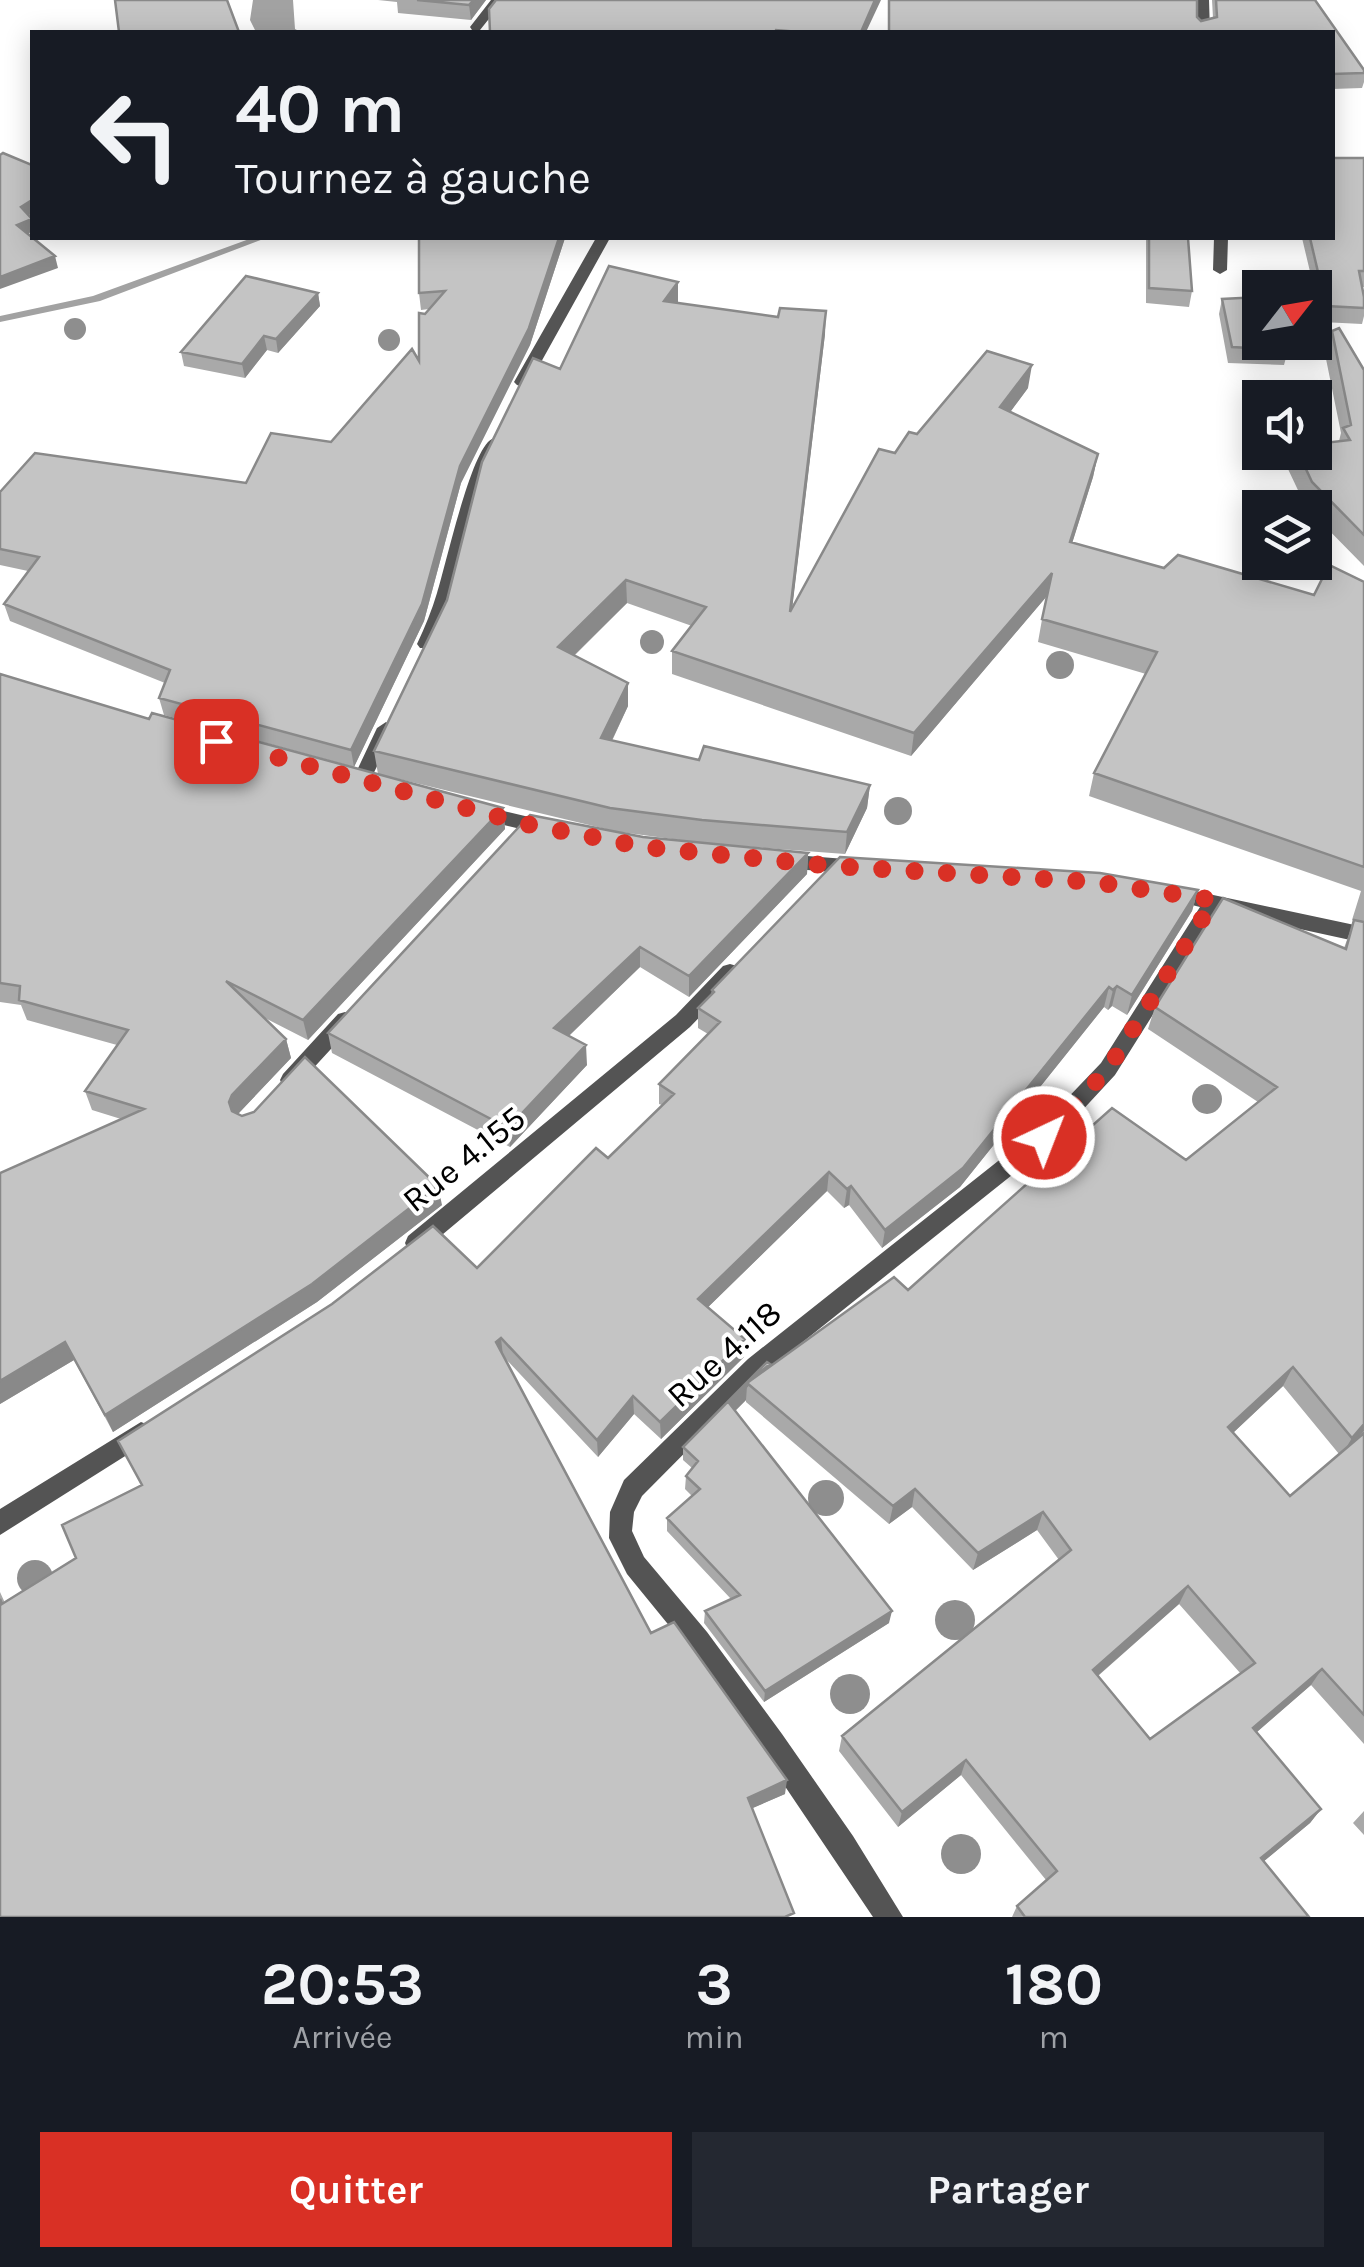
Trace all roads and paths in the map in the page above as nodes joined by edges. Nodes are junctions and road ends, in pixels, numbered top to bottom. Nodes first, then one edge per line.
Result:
1 (498, 0) edge
2 (1203, 0) edge
3 (476, 26) edge
4 (1204, 30) edge
5 (603, 240) edge
6 (1221, 240) edge
7 (1220, 270) dead end
8 (514, 396) edge
9 (498, 432) edge
10 (420, 657) edge
11 (394, 710) edge
12 (360, 781) edge
13 (471, 810) edge
14 (560, 831) edge
15 (757, 858) edge
16 (871, 868) edge
17 (1146, 890) edge
18 (1214, 900) junction
19 (1364, 935) edge
20 (751, 950) edge
21 (355, 1010) edge
22 (276, 1095) edge
23 (400, 1256) edge
24 (164, 1418) edge
25 (0, 1523) edge
26 (889, 1917) edge

1 - 3 street
2 - 4 street
5 - 8 street
6 - 7 street
9 - 10 street
11 - 12 street
13 - 14 street
15 - 16 street
17 - 18 street
18 - 19 street
18 - 26 street, Rue 4.118
20 - 23 street, Rue 4.155
21 - 22 street
24 - 25 street

